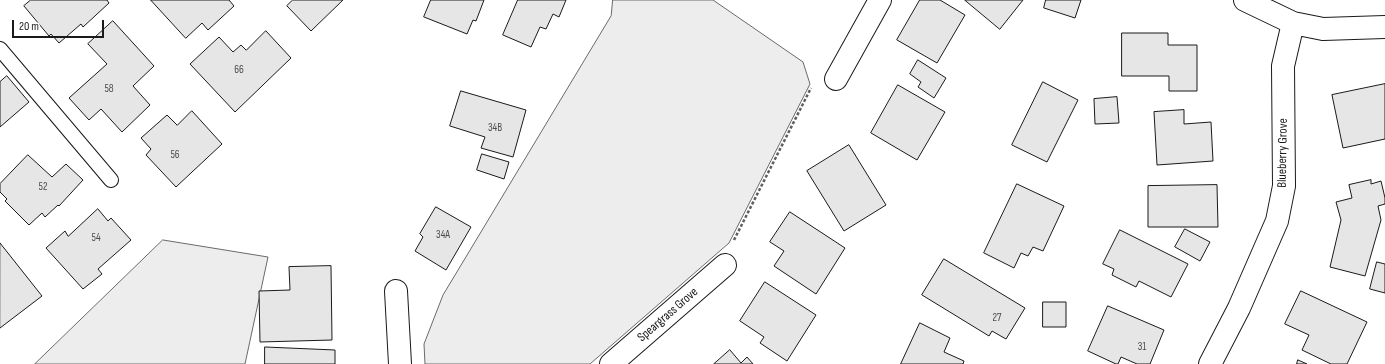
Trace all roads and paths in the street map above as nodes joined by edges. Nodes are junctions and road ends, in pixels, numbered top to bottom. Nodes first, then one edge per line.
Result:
1 (880, 0) edge
2 (1245, 0) edge
3 (1293, 23) junction
4 (1385, 27) edge
5 (0, 49) edge
6 (836, 79) joint
7 (111, 180) dead end
8 (725, 265) joint
9 (396, 291) dead end
10 (400, 364) edge
11 (611, 364) edge
12 (1210, 364) edge

1 - 6 street
2 - 3 street
3 - 4 street
3 - 12 street, Blueberry Grove
5 - 7 lane
6 - 8 path
8 - 11 street, Speargrass Grove
9 - 10 street

